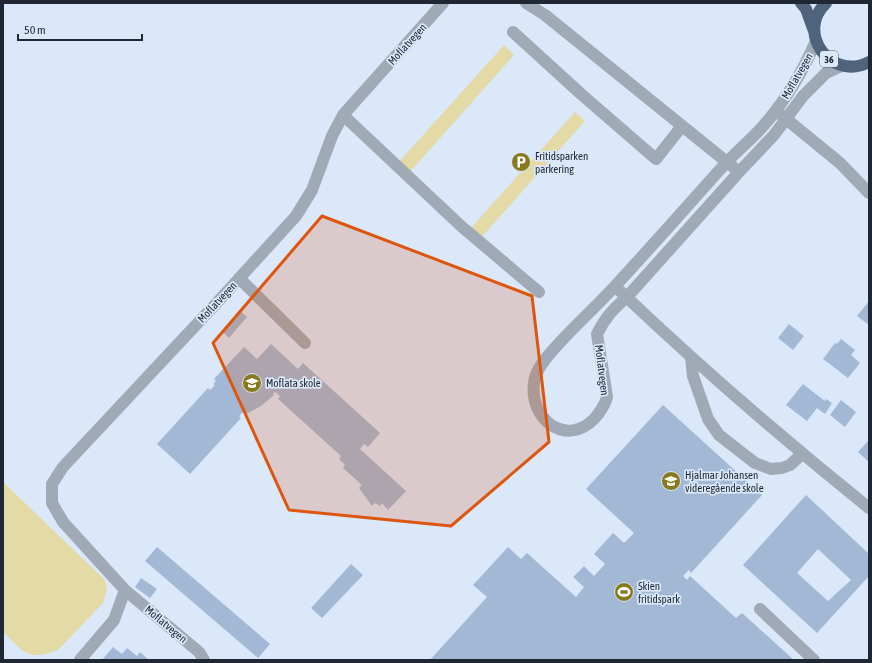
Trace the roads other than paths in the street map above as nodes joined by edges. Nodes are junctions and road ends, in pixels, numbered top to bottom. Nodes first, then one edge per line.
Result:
1 (443, 3) edge
2 (526, 3) edge
3 (801, 3) edge
4 (826, 3) edge
5 (513, 32) dead end
6 (815, 36) junction
7 (869, 62) edge
8 (841, 66) junction
9 (776, 111) junction
10 (343, 115) junction
11 (786, 119) junction
12 (682, 126) junction
13 (727, 162) junction
14 (738, 172) junction
15 (869, 192) edge
16 (239, 278) junction
17 (615, 286) junction
18 (539, 292) dead end
19 (626, 297) junction
20 (305, 343) dead end
21 (691, 357) junction
22 (802, 454) junction
23 (869, 508) edge
24 (125, 590) junction
25 (760, 609) dead end
26 (80, 660) edge
27 (204, 660) edge
28 (814, 660) edge

1 - 10 street, Moflatvegen
2 - 12 street
3 - 6 highway, 36
4 - 6 highway
5 - 12 street
6 - 8 highway, 36
6 - 9 street, Moflatvegen
7 - 8 highway, 36
8 - 11 street, Moflatvegen
9 - 11 street, Moflatvegen
9 - 13 street, Moflatvegen
10 - 16 street, Moflatvegen
10 - 18 street
11 - 14 street, Moflatvegen
11 - 15 street, Moflatvegen
12 - 13 street
13 - 14 street
13 - 17 street, Moflatvegen
14 - 19 street, Moflatvegen
16 - 20 street
16 - 24 street, Moflatvegen
17 - 19 street
17 - 19 street, Moflatvegen
19 - 21 street
21 - 22 street
21 - 22 street
22 - 23 street
24 - 26 street
24 - 27 street, Moflatvegen
25 - 28 street

